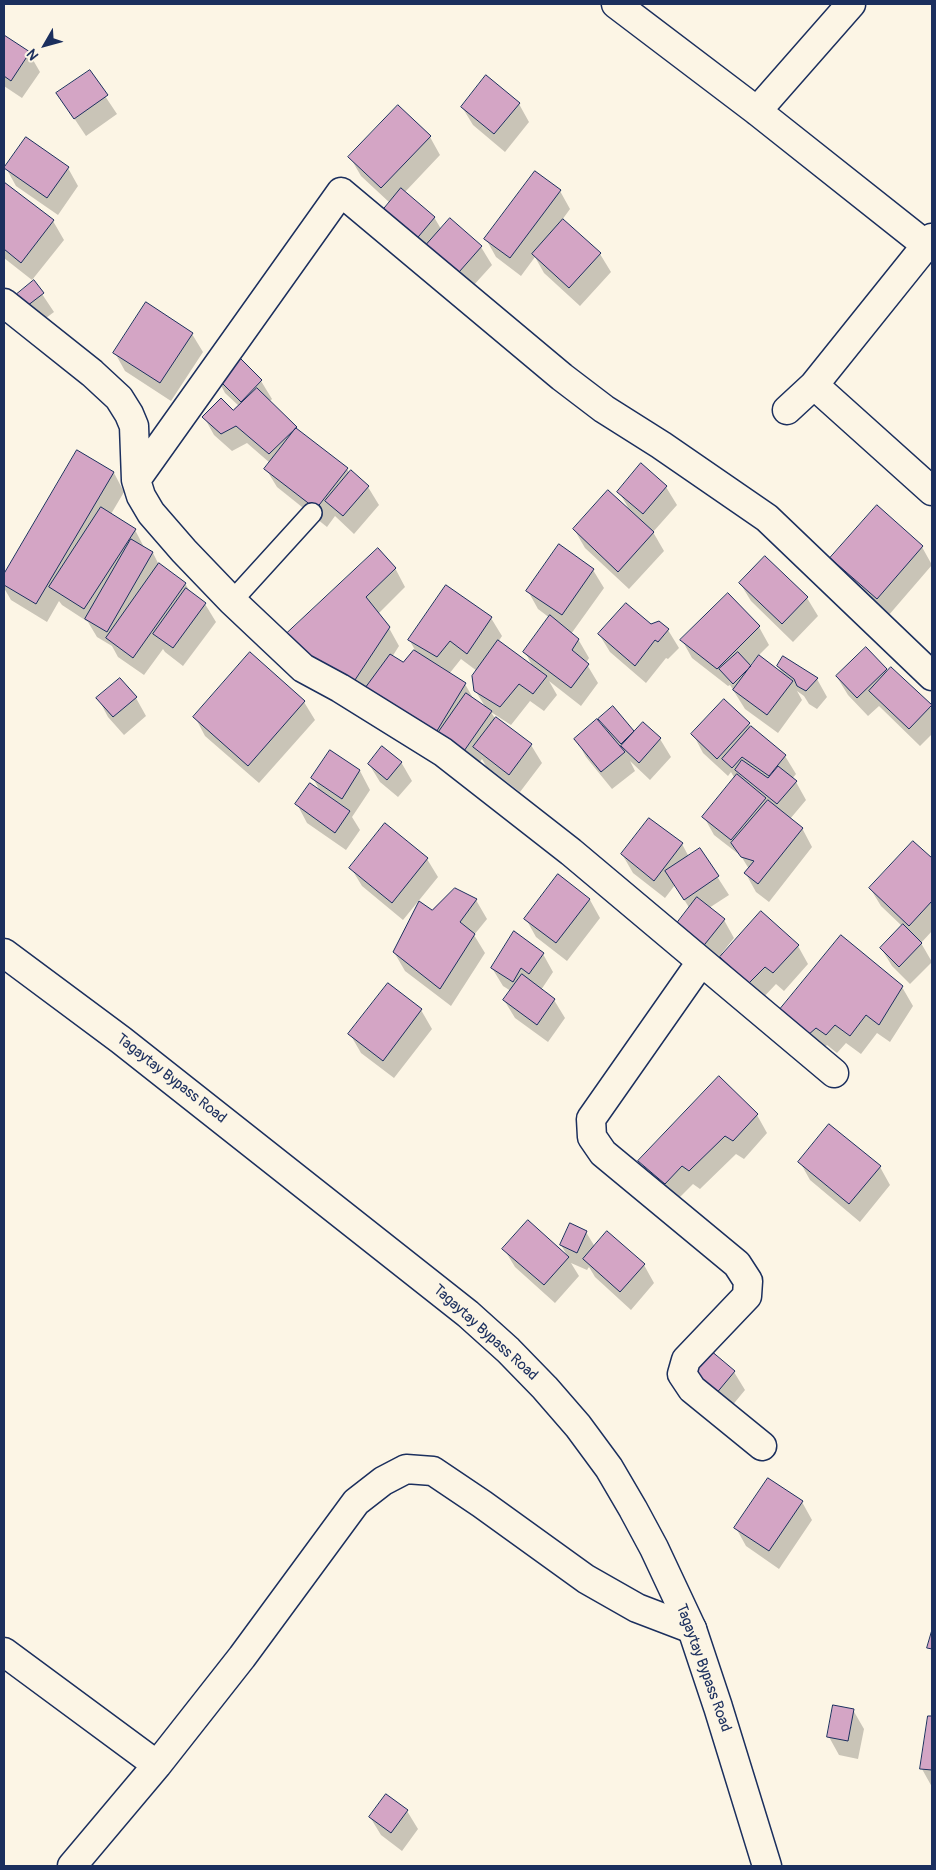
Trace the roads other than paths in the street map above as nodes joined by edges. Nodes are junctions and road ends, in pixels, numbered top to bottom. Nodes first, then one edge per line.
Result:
1 (616, 4) edge
2 (851, 4) edge
3 (757, 111) junction
4 (929, 242) edge
5 (4, 303) edge
6 (814, 385) junction
7 (787, 410) dead end
8 (136, 480) junction
9 (932, 491) edge
10 (312, 513) dead end
11 (232, 601) junction
12 (932, 676) edge
13 (4, 953) edge
14 (701, 962) junction
15 (834, 1073) dead end
16 (762, 1446) dead end
17 (692, 1629) junction
18 (4, 1652) edge
19 (157, 1765) junction
20 (72, 1866) edge
21 (767, 1866) edge

1 - 3 street
2 - 3 street
3 - 4 street
4 - 6 street
5 - 8 street
6 - 7 street
6 - 9 street
8 - 11 street
8 - 12 street
10 - 11 lane
11 - 14 street
13 - 17 street, Tagaytay Bypass Road
14 - 15 street
14 - 16 street
17 - 19 street
17 - 21 street, Tagaytay Bypass Road
18 - 19 street
19 - 20 street

